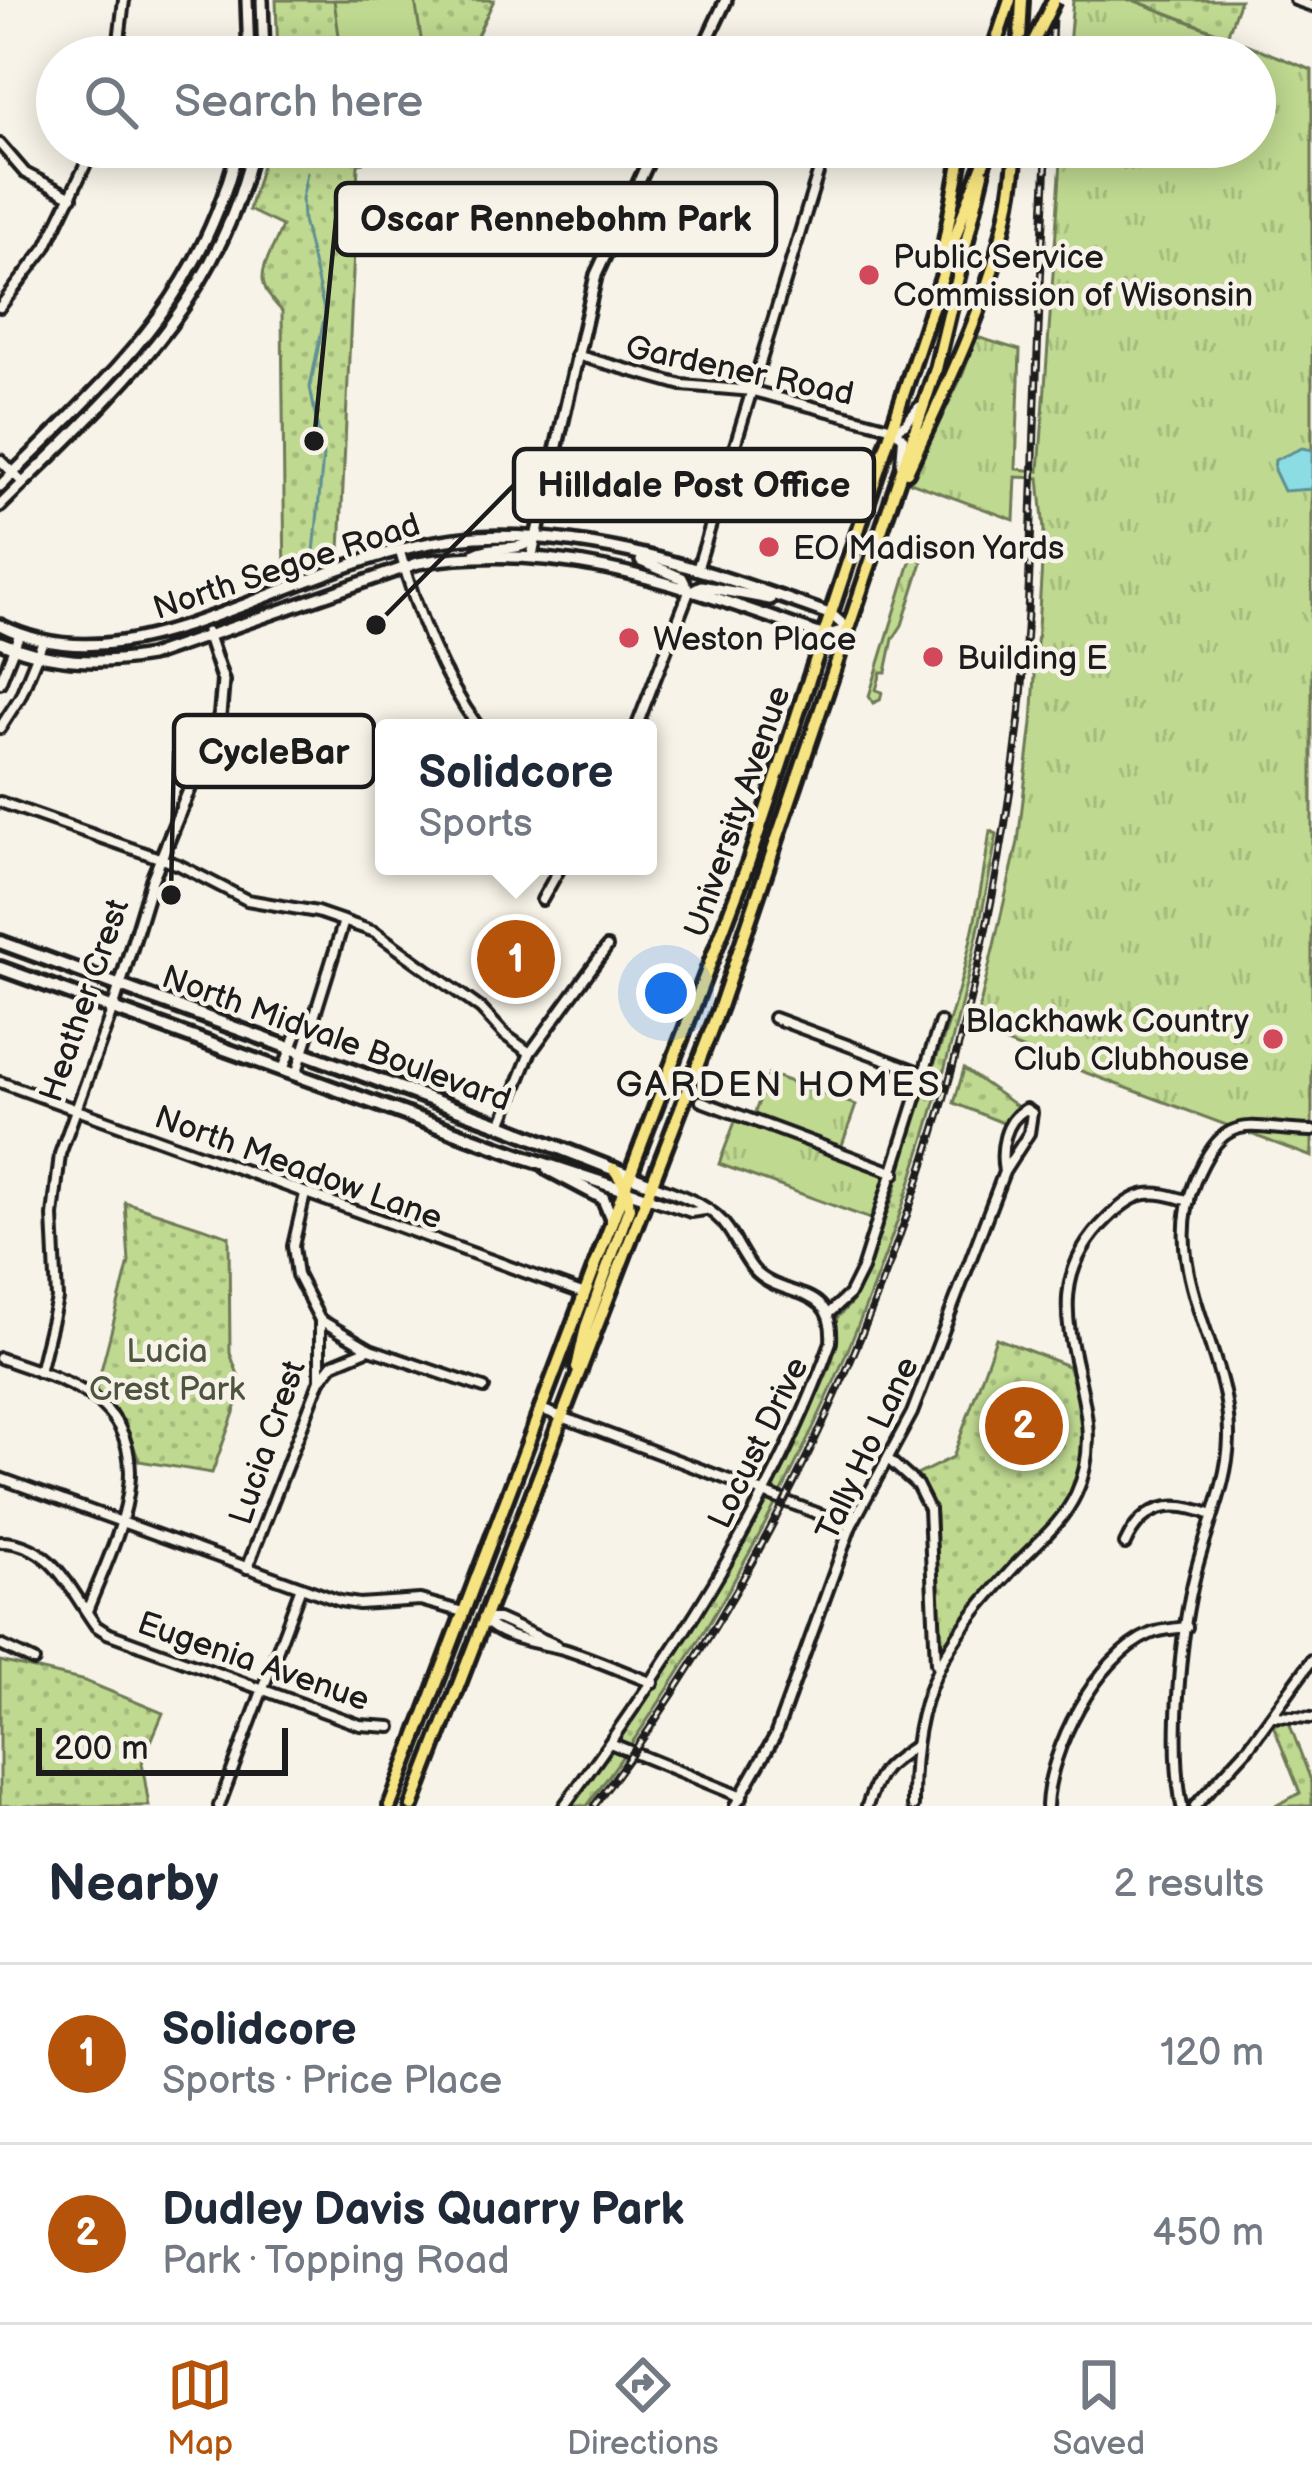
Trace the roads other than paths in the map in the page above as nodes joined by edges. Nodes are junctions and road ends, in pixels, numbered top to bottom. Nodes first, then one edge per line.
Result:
1 (124, 0) edge
2 (247, 0) edge
3 (262, 0) edge
4 (726, 0) edge
5 (1010, 0) edge
6 (1022, 0) edge
7 (1054, 0) edge
8 (1295, 0) edge
9 (1312, 6) edge
10 (120, 36) edge
11 (248, 36) edge
12 (263, 36) edge
13 (709, 36) edge
14 (998, 36) edge
15 (1023, 36) edge
16 (1034, 36) edge
17 (0, 144) edge
18 (85, 168) edge
19 (231, 168) edge
20 (246, 168) edge
21 (645, 168) edge
22 (820, 168) edge
23 (959, 168) edge
24 (983, 168) edge
25 (983, 168) edge
26 (1013, 168) edge
27 (72, 197) junction
28 (934, 300) junction
29 (0, 307) edge
30 (576, 356) junction
31 (930, 390) junction
32 (753, 391) junction
33 (894, 428) junction
34 (0, 460) edge
35 (13, 473) junction
36 (900, 473) junction
37 (23, 483) junction
38 (0, 486) edge
39 (0, 506) edge
40 (535, 536) junction
41 (612, 549) junction
42 (400, 552) junction
43 (532, 555) junction
44 (472, 556) junction
45 (404, 567) junction
46 (697, 571) junction
47 (864, 581) junction
48 (689, 592) junction
49 (782, 599) junction
50 (832, 614) junction
51 (202, 622) junction
52 (0, 625) edge
53 (848, 629) junction
54 (19, 635) junction
55 (208, 636) junction
56 (825, 636) junction
57 (43, 641) junction
58 (0, 642) edge
59 (14, 648) junction
60 (37, 656) junction
61 (0, 683) edge
62 (474, 719) edge
63 (640, 719) edge
64 (0, 728) edge
65 (0, 802) edge
66 (160, 859) junction
67 (556, 875) edge
68 (542, 900) dead end
69 (344, 921) junction
70 (0, 942) edge
71 (607, 947) dead end
72 (0, 968) edge
73 (120, 986) junction
74 (113, 1008) junction
75 (774, 1018) dead end
76 (940, 1022) dead end
77 (297, 1051) junction
78 (530, 1053) junction
79 (290, 1072) junction
80 (922, 1073) junction
81 (0, 1082) edge
82 (701, 1101) dead end
83 (74, 1110) junction
84 (501, 1125) junction
85 (1312, 1131) edge
86 (524, 1157) junction
87 (1004, 1172) junction
88 (895, 1173) junction
89 (626, 1184) junction
90 (652, 1191) junction
91 (305, 1193) junction
92 (1189, 1201) junction
93 (611, 1217) junction
94 (582, 1293) junction
95 (828, 1313) junction
96 (320, 1320) junction
97 (370, 1348) junction
98 (0, 1358) edge
99 (39, 1372) junction
100 (577, 1378) junction
101 (320, 1380) junction
102 (484, 1388) dead end
103 (541, 1409) junction
104 (562, 1417) junction
105 (887, 1460) junction
106 (0, 1478) edge
107 (763, 1493) junction
108 (1212, 1515) junction
109 (122, 1523) junction
110 (851, 1526) junction
111 (0, 1542) edge
112 (1125, 1544) dead end
113 (247, 1568) junction
114 (479, 1575) junction
115 (301, 1587) junction
116 (465, 1612) junction
117 (87, 1613) junction
118 (483, 1618) junction
119 (1186, 1627) junction
120 (0, 1645) edge
121 (34, 1660) dead end
122 (1312, 1660) edge
123 (466, 1663) junction
124 (937, 1667) junction
125 (1308, 1676) edge
126 (653, 1683) junction
127 (263, 1689) junction
128 (1274, 1715) junction
129 (1312, 1718) edge
130 (391, 1727) dead end
131 (610, 1743) junction
132 (916, 1745) junction
133 (896, 1759) junction
134 (913, 1769) junction
135 (742, 1797) junction
136 (220, 1806) edge
137 (390, 1806) edge
138 (412, 1806) edge
139 (564, 1806) edge
140 (735, 1806) edge
141 (867, 1806) edge
142 (913, 1806) edge
143 (1047, 1806) edge
144 (1182, 1806) edge
145 (1195, 1806) edge

1 - 10 street
2 - 11 street
3 - 12 street
4 - 13 street
5 - 14 main road
6 - 15 main road
7 - 16 main road, bridge
8 - 9 street
17 - 27 street
18 - 27 street
19 - 35 street
20 - 37 street
21 - 30 street
22 - 32 street
23 - 28 main road
24 - 28 main road, University Avenue
25 - 31 main road, University Avenue
26 - 47 main road
27 - 29 street
28 - 33 main road, University Avenue
30 - 32 street, Gardener Road
30 - 40 street
31 - 33 street
31 - 36 main road, University Avenue
32 - 33 street, Gardener Road
32 - 46 street
33 - 36 street
33 - 50 main road, University Avenue
34 - 35 street
35 - 37 street
35 - 38 street
36 - 47 main road, University Avenue
37 - 39 street
40 - 41 street, North Segoe Road
40 - 42 street, North Segoe Road
40 - 43 street
40 - 44 street
41 - 46 street, North Segoe Road
41 - 48 street
42 - 45 street
42 - 51 street, North Segoe Road
43 - 44 street, North Segoe Road
43 - 48 street, North Segoe Road
44 - 45 street, North Segoe Road
45 - 55 street, North Segoe Road
45 - 62 street
46 - 49 street, North Segoe Road
47 - 53 main road, University Avenue
48 - 49 street
48 - 56 street, North Segoe Road
48 - 63 street
49 - 50 street, North Segoe Road
50 - 53 street, North Segoe Road
50 - 56 main road, University Avenue
51 - 55 street, Heather Crest
51 - 57 street, North Segoe Road
52 - 54 street, North Segoe Road
53 - 56 street
53 - 90 main road, University Avenue
54 - 57 street, North Segoe Road
54 - 59 street
55 - 60 street, North Segoe Road
55 - 66 street, Heather Crest
56 - 89 main road, University Avenue
57 - 60 street
58 - 59 street, North Segoe Road
59 - 60 street, North Segoe Road
59 - 61 street
60 - 64 street
65 - 66 street
66 - 69 street
66 - 73 street, Heather Crest
67 - 68 street
69 - 77 street
69 - 78 street
70 - 73 main road, North Midvale Boulevard
71 - 78 street
72 - 74 main road, North Midvale Boulevard
73 - 74 street, Heather Crest
73 - 77 main road, North Midvale Boulevard
74 - 79 main road, North Midvale Boulevard
74 - 83 street, Heather Crest
75 - 80 street
76 - 80 street, Locust Drive
77 - 79 street
77 - 84 main road, North Midvale Boulevard
78 - 84 street
79 - 86 main road, North Midvale Boulevard
80 - 88 street, Locust Drive
81 - 83 street, North Meadow Lane
82 - 88 street
83 - 91 street, North Meadow Lane
83 - 99 street, Heather Crest
84 - 89 main road, North Midvale Boulevard
85 - 92 street
86 - 89 main road, North Midvale Boulevard
86 - 93 main road
87 - 87 street, Tally Ho Lane
87 - 105 street, Tally Ho Lane
88 - 95 street, Locust Drive
89 - 90 main road, North Midvale Boulevard
89 - 93 main road, University Avenue
89 - 100 main road
90 - 95 street
90 - 100 main road, University Avenue
91 - 94 street, North Meadow Lane
91 - 96 street, Lucia Crest
92 - 108 street
92 - 124 street
93 - 94 main road, University Avenue
94 - 103 main road, University Avenue
95 - 107 street, Locust Drive
96 - 97 street
96 - 101 street, Lucia Crest
97 - 101 street
97 - 102 street
98 - 99 street
99 - 109 street
100 - 104 main road, University Avenue
101 - 113 street, Lucia Crest
103 - 104 street
103 - 114 main road, University Avenue
104 - 107 street
104 - 118 main road, University Avenue
105 - 110 street, Tally Ho Lane
105 - 124 street
106 - 109 street
107 - 110 street
107 - 126 street, Locust Drive
108 - 112 street
108 - 119 street
109 - 113 street
109 - 117 street
110 - 135 street, Tally Ho Lane
111 - 117 street, Eugenia Avenue
113 - 115 street
114 - 116 main road, University Avenue
114 - 118 main road
115 - 116 street
115 - 127 street
116 - 123 main road
116 - 137 main road, University Avenue
117 - 127 street, Eugenia Avenue
118 - 123 main road, University Avenue
118 - 126 street
119 - 143 street
119 - 144 street
120 - 121 street
122 - 125 street
123 - 138 main road, University Avenue
124 - 132 street
125 - 128 street
126 - 131 street, Locust Drive
127 - 130 street, Eugenia Avenue
127 - 136 street
128 - 129 street
128 - 145 street
131 - 135 street
131 - 139 street, Locust Drive
132 - 133 street
132 - 134 street
133 - 134 street
133 - 141 street
134 - 142 street
135 - 140 street, Tally Ho Lane

